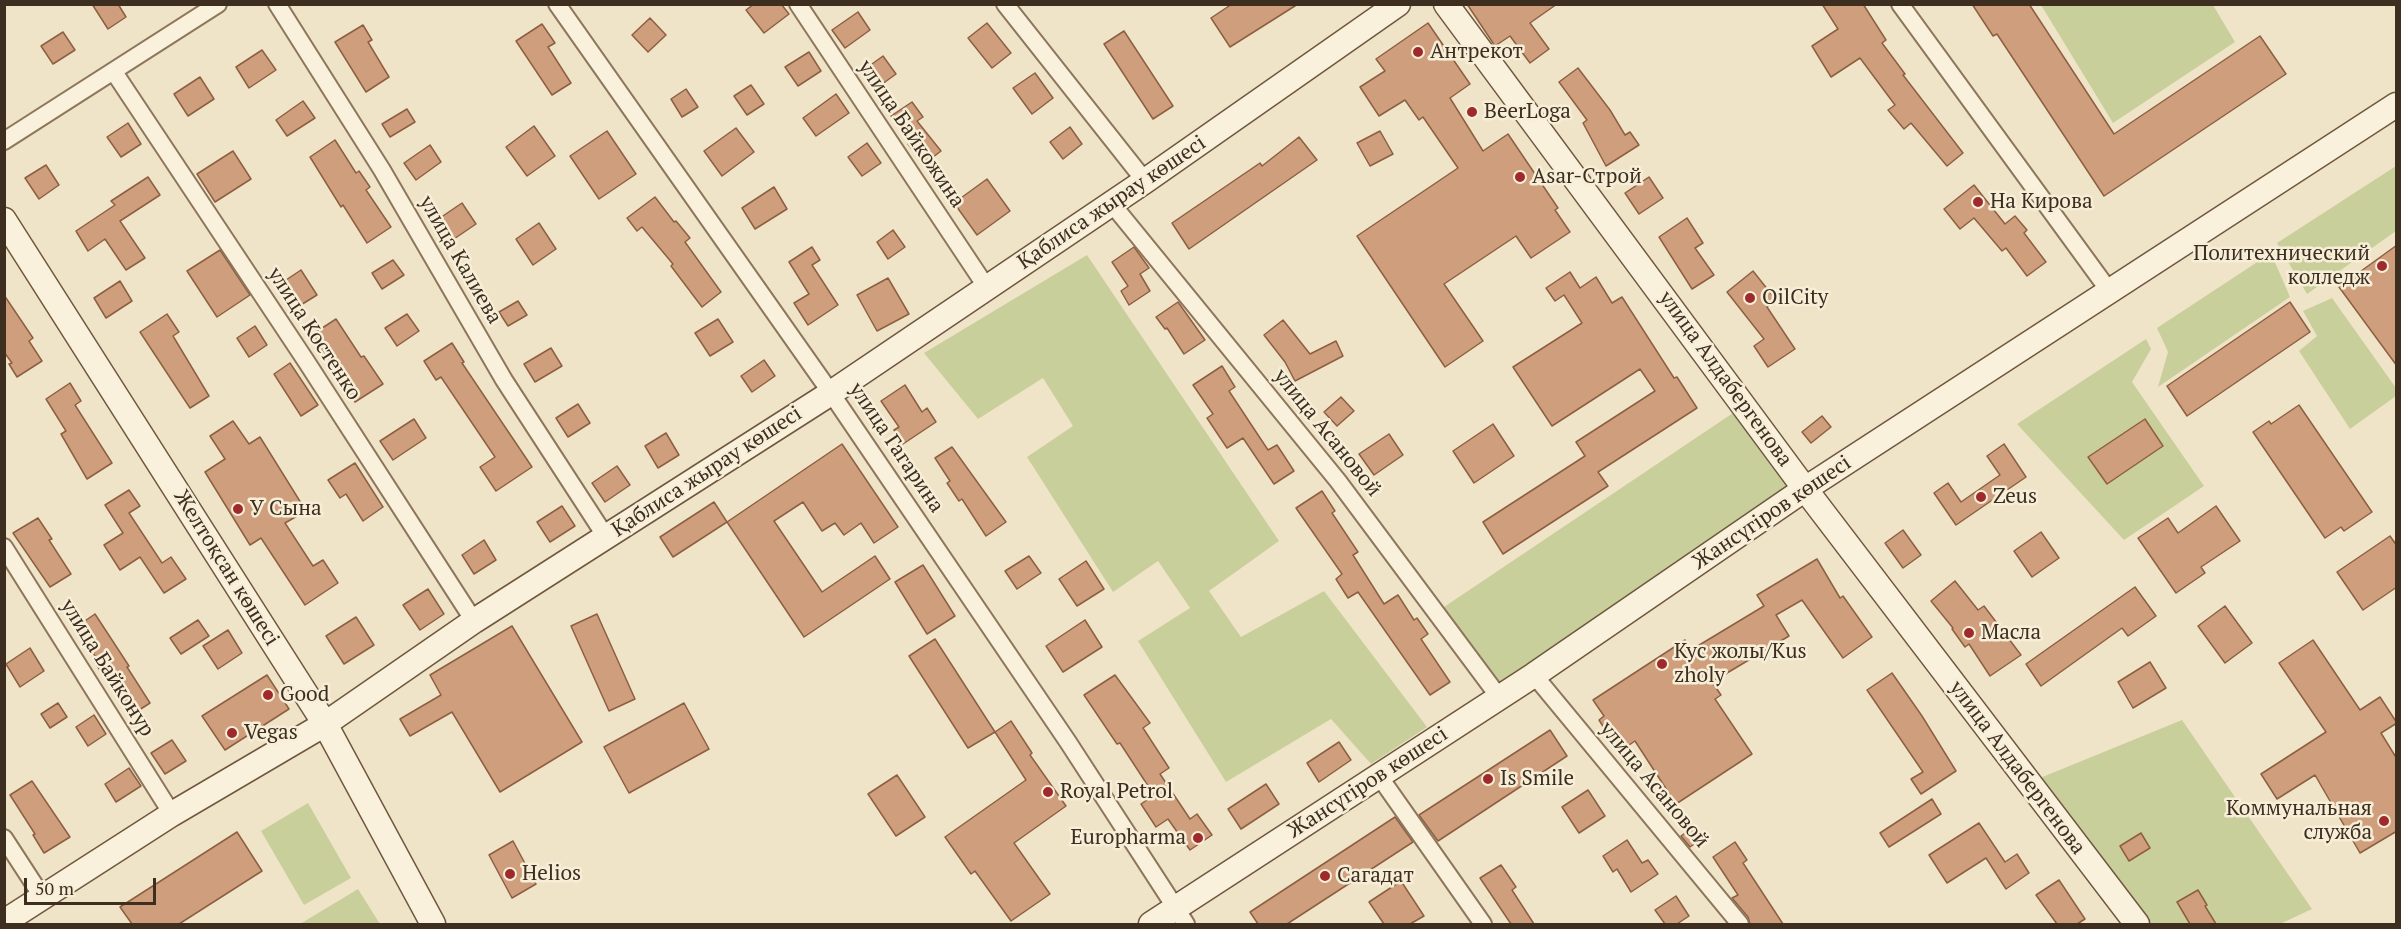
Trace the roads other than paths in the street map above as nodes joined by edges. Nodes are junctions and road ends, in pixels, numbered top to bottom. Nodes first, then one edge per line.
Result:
1 (218, 4) edge
2 (277, 4) edge
3 (556, 4) edge
4 (798, 4) edge
5 (1005, 4) edge
6 (1398, 4) edge
7 (1446, 4) edge
8 (1900, 4) edge
9 (114, 72) junction
10 (2397, 105) edge
11 (4, 141) edge
12 (1145, 181) junction
13 (1112, 204) junction
14 (4, 220) edge
15 (987, 288) junction
16 (2110, 292) junction
17 (831, 393) junction
18 (1805, 489) junction
19 (606, 537) junction
20 (4, 547) edge
21 (474, 621) junction
22 (1534, 675) junction
23 (1499, 697) junction
24 (325, 724) junction
25 (1379, 776) junction
26 (172, 814) junction
27 (4, 838) edge
28 (43, 898) junction
29 (1181, 917) edge
30 (4, 922) edge
31 (433, 924) edge
32 (1151, 924) edge
33 (1483, 924) edge
34 (1740, 924) edge
35 (2137, 924) edge

1 - 9 street
2 - 19 street, улица Калиева
3 - 17 street, улица Гагарина
4 - 15 street, улица Байкожина
5 - 12 street
6 - 12 street, Қаблиса жырау көшесі
7 - 18 street, улица Алдабергенова
8 - 16 street
9 - 11 street
9 - 21 street, улица Костенко
10 - 16 street, Жансүгіров көшесі
12 - 13 street, Қаблиса жырау көшесі
13 - 15 street, Қаблиса жырау көшесі
13 - 23 street, улица Асановой
14 - 24 street, Желтоқсан көшесі
15 - 17 street, Қаблиса жырау көшесі
16 - 18 street, Жансүгіров көшесі
17 - 19 street, Қаблиса жырау көшесі
17 - 29 street, улица Гагарина
18 - 22 street, Жансүгіров көшесі
18 - 35 street, улица Алдабергенова
19 - 21 street, Қаблиса жырау көшесі
20 - 26 street, улица Байконур
21 - 24 street, Қаблиса жырау көшесі
22 - 23 street, Жансүгіров көшесі
22 - 34 street, улица Асановой
23 - 25 street, Жансүгіров көшесі
24 - 26 street, Қаблиса жырау көшесі
24 - 31 street, Желтоқсан көшесі
25 - 29 street, Жансүгіров көшесі
25 - 33 street
26 - 28 street, Қаблиса жырау көшесі
27 - 28 street
28 - 30 street, Қаблиса жырау көшесі
29 - 32 street, Жансүгіров көшесі

